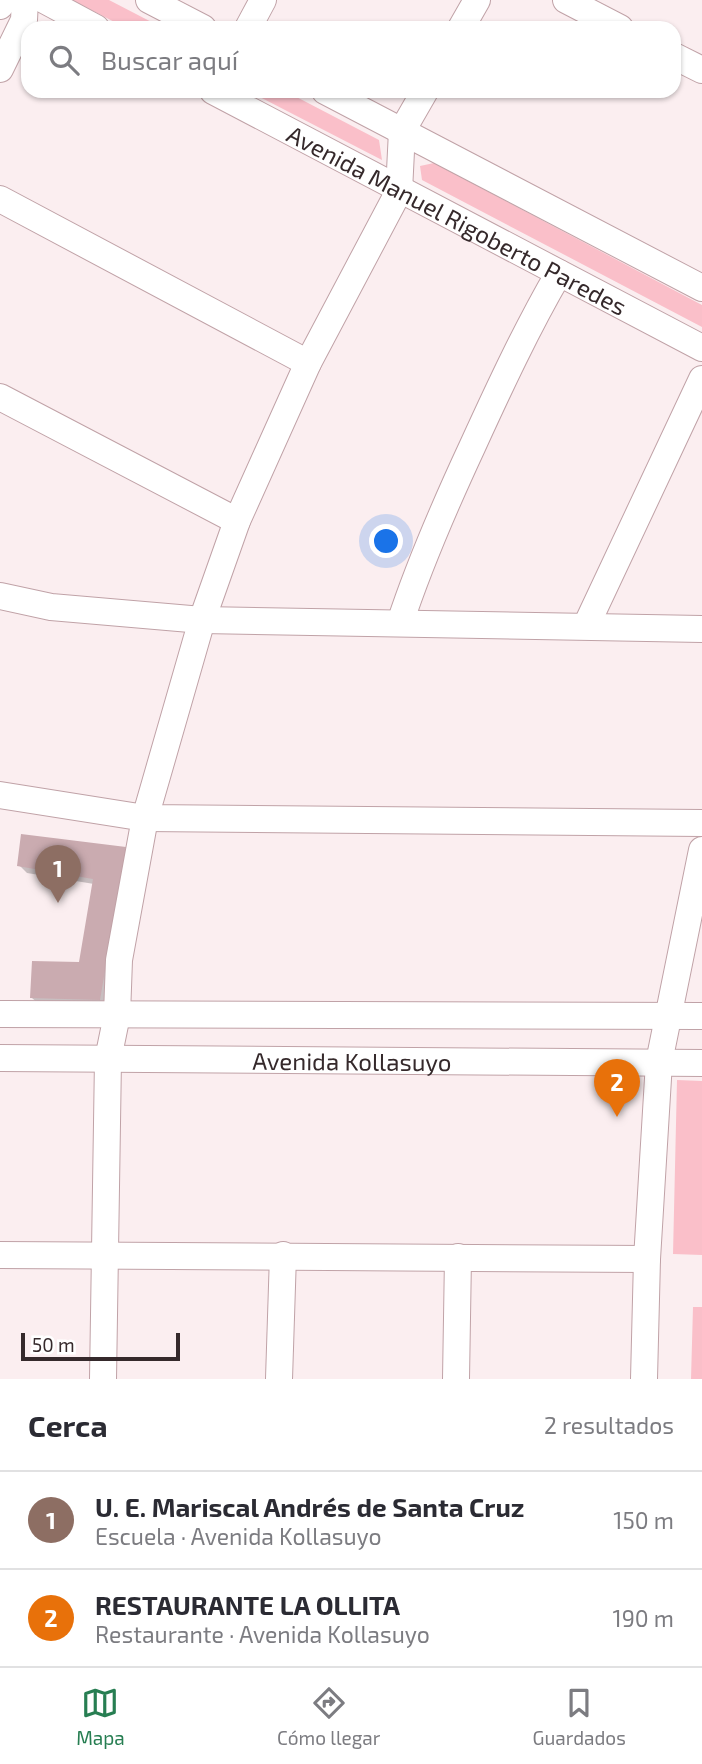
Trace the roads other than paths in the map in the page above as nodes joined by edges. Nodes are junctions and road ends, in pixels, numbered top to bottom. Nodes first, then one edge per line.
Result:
1 (5, 0) edge
2 (25, 0) edge
3 (44, 0) edge
4 (149, 0) edge
5 (263, 0) edge
6 (477, 0) edge
7 (566, 0) edge
8 (0, 6) edge
9 (24, 21) edge
10 (83, 21) edge
11 (190, 21) edge
12 (252, 21) edge
13 (465, 21) edge
14 (606, 21) edge
15 (21, 26) edge
16 (681, 60) edge
17 (0, 69) edge
18 (702, 70) edge
19 (226, 98) edge
20 (338, 98) edge
21 (421, 98) edge
22 (402, 131) junction
23 (399, 191) junction
24 (0, 199) edge
25 (559, 273) junction
26 (702, 289) edge
27 (702, 348) edge
28 (308, 363) junction
29 (702, 379) edge
30 (0, 397) edge
31 (237, 522) junction
32 (0, 596) edge
33 (202, 620) junction
34 (400, 623) junction
35 (586, 626) junction
36 (702, 629) edge
37 (0, 795) edge
38 (145, 817) junction
39 (702, 823) edge
40 (702, 850) edge
41 (0, 1014) edge
42 (117, 1015) junction
43 (670, 1015) junction
44 (702, 1016) edge
45 (0, 1058) edge
46 (108, 1059) junction
47 (659, 1062) junction
48 (702, 1063) edge
49 (0, 1255) edge
50 (283, 1255) junction
51 (104, 1256) junction
52 (458, 1257) junction
53 (647, 1259) junction
54 (103, 1379) edge
55 (279, 1379) edge
56 (456, 1379) edge
57 (644, 1379) edge

1 - 8 street
2 - 9 street
3 - 10 street
4 - 11 street
5 - 12 street
6 - 13 street
7 - 14 street
15 - 17 street
16 - 18 street
19 - 23 street, Avenida Manuel Rigoberto Paredes
20 - 22 street
21 - 22 street
22 - 23 street
22 - 26 street
23 - 25 street, Avenida Manuel Rigoberto Paredes
23 - 28 street
24 - 28 street
25 - 27 street, Avenida Manuel Rigoberto Paredes
25 - 34 street
28 - 31 street
29 - 35 street
30 - 31 street
31 - 33 street
32 - 33 street
33 - 34 street
33 - 38 street
34 - 35 street
35 - 36 street
37 - 38 street
38 - 39 street
38 - 42 street
40 - 43 street
41 - 42 street, Avenida Kollasuyo
42 - 43 street, Avenida Kollasuyo
42 - 46 street
43 - 44 street, Avenida Kollasuyo
43 - 47 street
45 - 46 street, Avenida Kollasuyo
46 - 47 street, Avenida Kollasuyo
46 - 51 street
47 - 48 street, Avenida Kollasuyo
47 - 53 street
49 - 51 street
50 - 51 street
50 - 52 street
50 - 55 street
51 - 54 street
52 - 53 street
52 - 56 street
53 - 57 street

